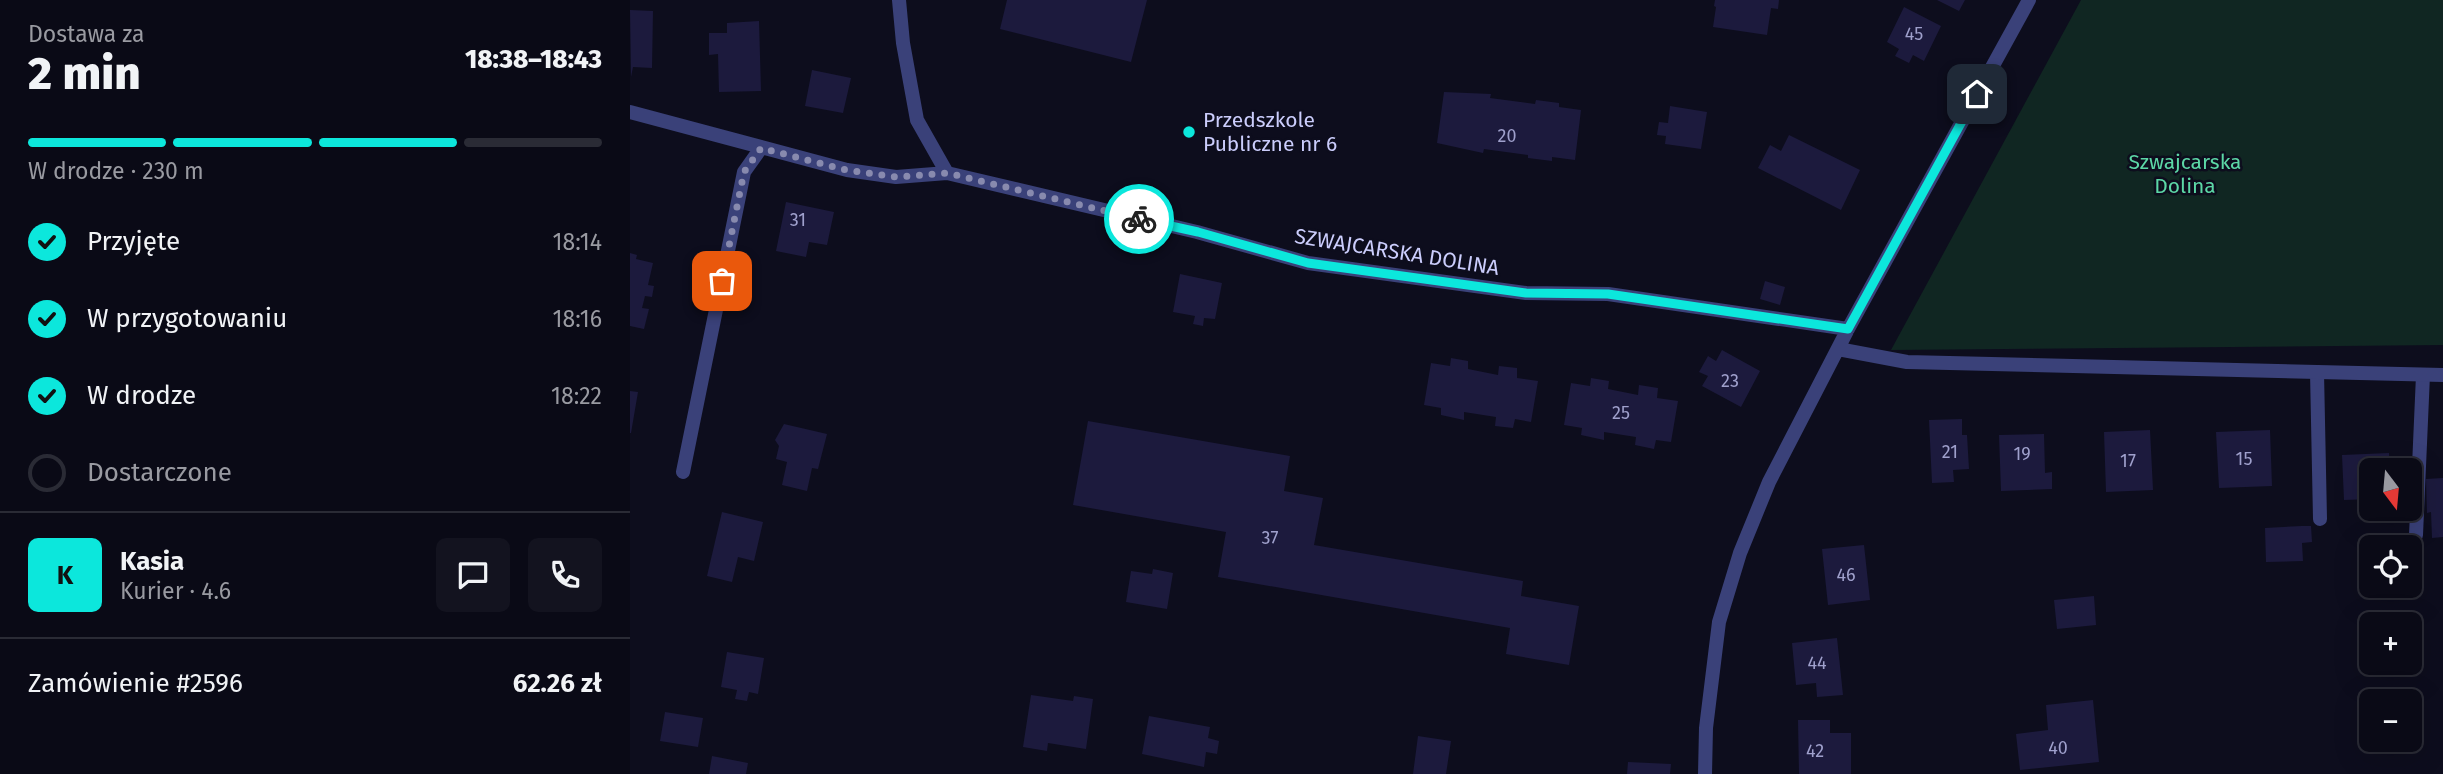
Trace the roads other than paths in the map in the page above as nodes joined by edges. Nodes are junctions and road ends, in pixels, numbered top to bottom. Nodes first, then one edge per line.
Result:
1 (899, 0) edge
2 (2029, 0) edge
3 (630, 111) edge
4 (761, 148) junction
5 (947, 173) junction
6 (1848, 329) junction
7 (1838, 349) junction
8 (2317, 372) junction
9 (2423, 375) junction
10 (2443, 375) edge
11 (682, 472) dead end
12 (2320, 519) dead end
13 (2416, 535) edge
14 (1705, 774) edge

1 - 5 street
2 - 6 street
3 - 4 street, SZWAJCARSKA DOLINA
4 - 5 street, SZWAJCARSKA DOLINA
4 - 11 street
5 - 6 street, SZWAJCARSKA DOLINA
6 - 7 street
7 - 8 street
7 - 14 street
8 - 9 street
8 - 12 street
9 - 10 street
9 - 13 street

